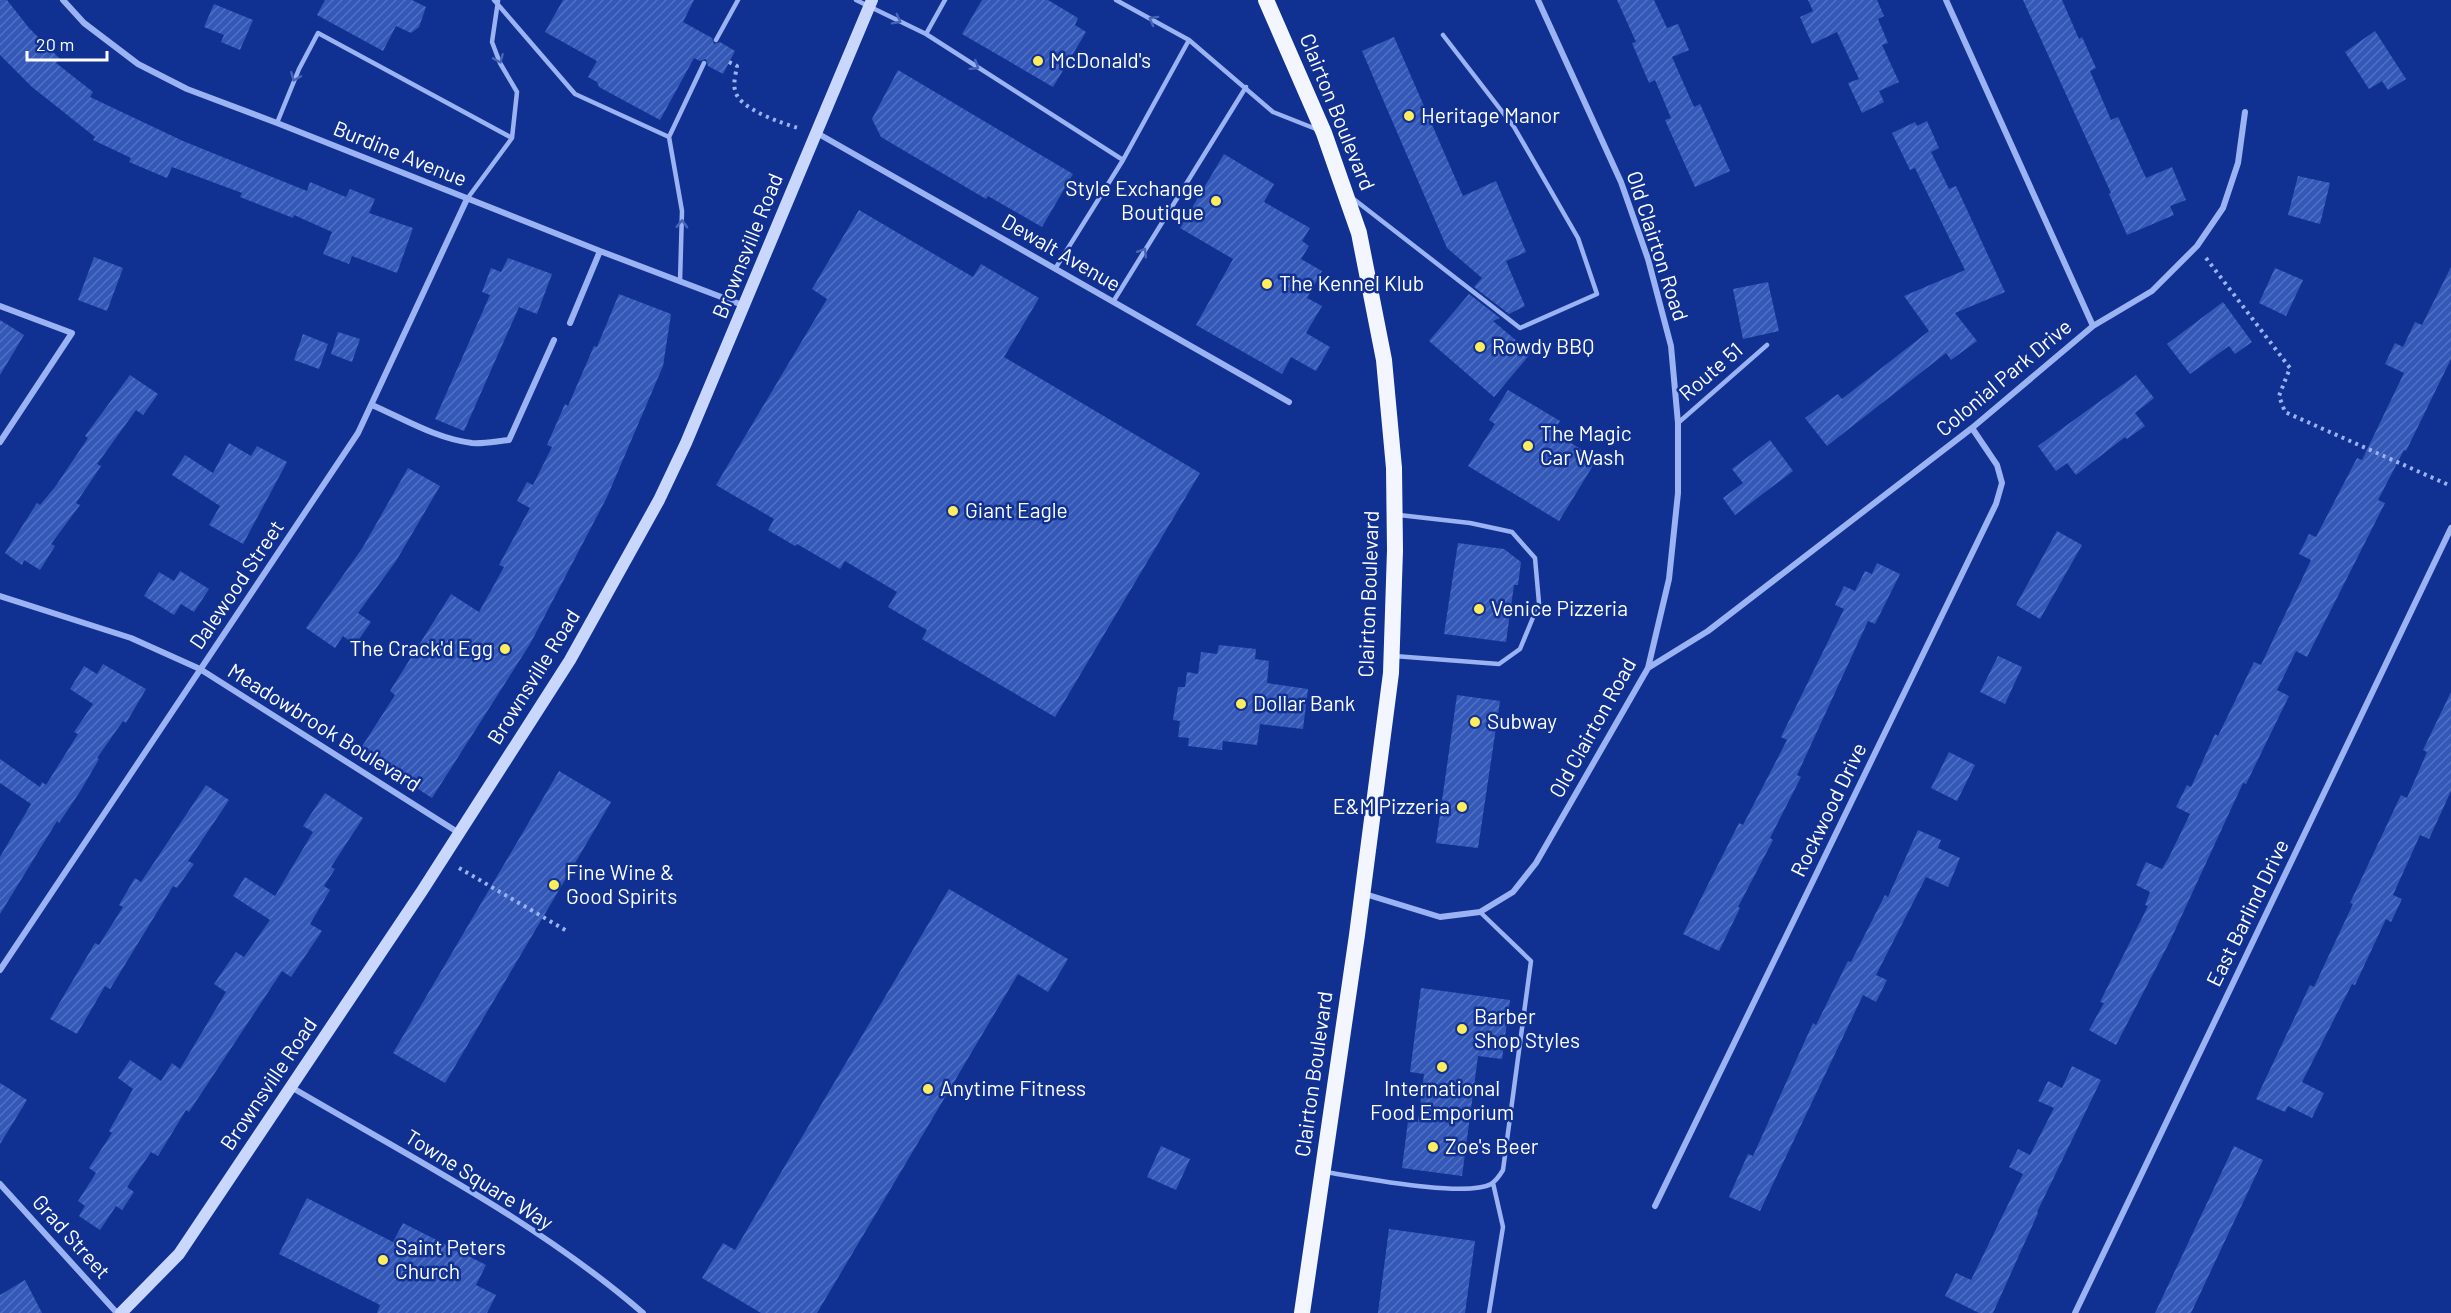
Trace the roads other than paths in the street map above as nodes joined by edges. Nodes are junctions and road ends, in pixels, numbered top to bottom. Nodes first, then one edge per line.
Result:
1 (63, 0) edge
2 (738, 0) edge
3 (855, 0) edge
4 (945, 0) edge
5 (1116, 0) edge
6 (1266, 0) edge
7 (1538, 0) edge
8 (1946, 0) edge
9 (497, 1) edge
10 (870, 3) edge
11 (926, 34) junction
12 (1443, 35) dead end
13 (716, 40) dead end
14 (1189, 40) junction
15 (704, 63) dead end
16 (1246, 87) junction
17 (2245, 112) dead end
18 (277, 123) junction
19 (816, 133) junction
20 (1324, 133) junction
21 (669, 137) junction
22 (512, 138) junction
23 (1123, 160) junction
24 (1345, 191) junction
25 (467, 199) junction
26 (600, 251) junction
27 (1055, 270) junction
28 (680, 282) junction
29 (1113, 302) junction
30 (0, 306) edge
31 (745, 306) junction
32 (570, 323) dead end
33 (2093, 326) junction
34 (554, 340) dead end
35 (1767, 345) dead end
36 (1289, 402) dead end
37 (372, 405) junction
38 (1678, 423) junction
39 (1972, 429) junction
40 (0, 442) edge
41 (1395, 514) junction
42 (2451, 528) edge
43 (0, 596) edge
44 (1392, 656) junction
45 (1648, 668) junction
46 (200, 669) junction
47 (459, 833) junction
48 (1362, 893) junction
49 (1480, 912) junction
50 (0, 970) edge
51 (290, 1086) junction
52 (1322, 1172) junction
53 (1493, 1183) junction
54 (0, 1184) edge
55 (1655, 1206) dead end
56 (119, 1313) edge
57 (643, 1313) edge
58 (1302, 1313) edge
59 (1489, 1313) edge
60 (2074, 1313) edge

1 - 18 street, Burdine Avenue
2 - 13 lane
3 - 10 lane
4 - 11 lane
14 -> 5 lane
6 - 20 highway, Clairton Boulevard
7 - 38 street, Old Clairton Road
8 - 33 street, Colonial Park Drive
9 - 21 lane
9 -> 22 lane
10 -> 11 lane
10 - 19 main road, Brownsville Road
11 -> 23 lane
12 - 24 lane
14 - 16 lane
14 - 23 lane
15 - 21 lane
16 - 20 lane
29 -> 16 lane
17 - 33 street
22 -> 18 lane
18 - 25 street, Burdine Avenue
19 - 27 street, Dewalt Avenue
19 - 31 main road, Brownsville Road
20 - 24 highway, Clairton Boulevard
28 -> 21 lane
22 - 25 lane
23 - 27 lane
24 - 41 highway, Clairton Boulevard
25 - 26 street, Burdine Avenue
25 - 37 street, Dalewood Street
26 - 28 street, Burdine Avenue
26 - 32 street
27 - 29 street, Dewalt Avenue
28 - 31 street, Burdine Avenue
29 - 36 street, Dewalt Avenue
30 - 40 street
31 - 47 main road, Brownsville Road
33 - 39 street, Colonial Park Drive
34 - 37 street
35 - 38 lane, Route 51
37 - 46 street, Dalewood Street
38 - 45 street, Old Clairton Road
39 - 45 street, Colonial Park Drive
39 - 55 street, Rockwood Drive
41 - 44 highway, Clairton Boulevard
41 - 44 lane
42 - 60 street, East Barlind Drive
43 - 46 street, Meadowbrook Boulevard
44 - 48 highway, Clairton Boulevard
45 - 49 street, Old Clairton Road
46 - 47 street, Meadowbrook Boulevard
46 - 50 street, Dalewood Street
47 - 51 main road, Brownsville Road
48 - 49 street, Old Clairton Road
48 - 52 highway, Clairton Boulevard
49 - 53 lane
51 - 56 main road, Brownsville Road
51 - 57 street, Towne Square Way
52 - 53 lane
52 - 58 highway, Clairton Boulevard
53 - 59 lane
54 - 56 street, Grad Street

